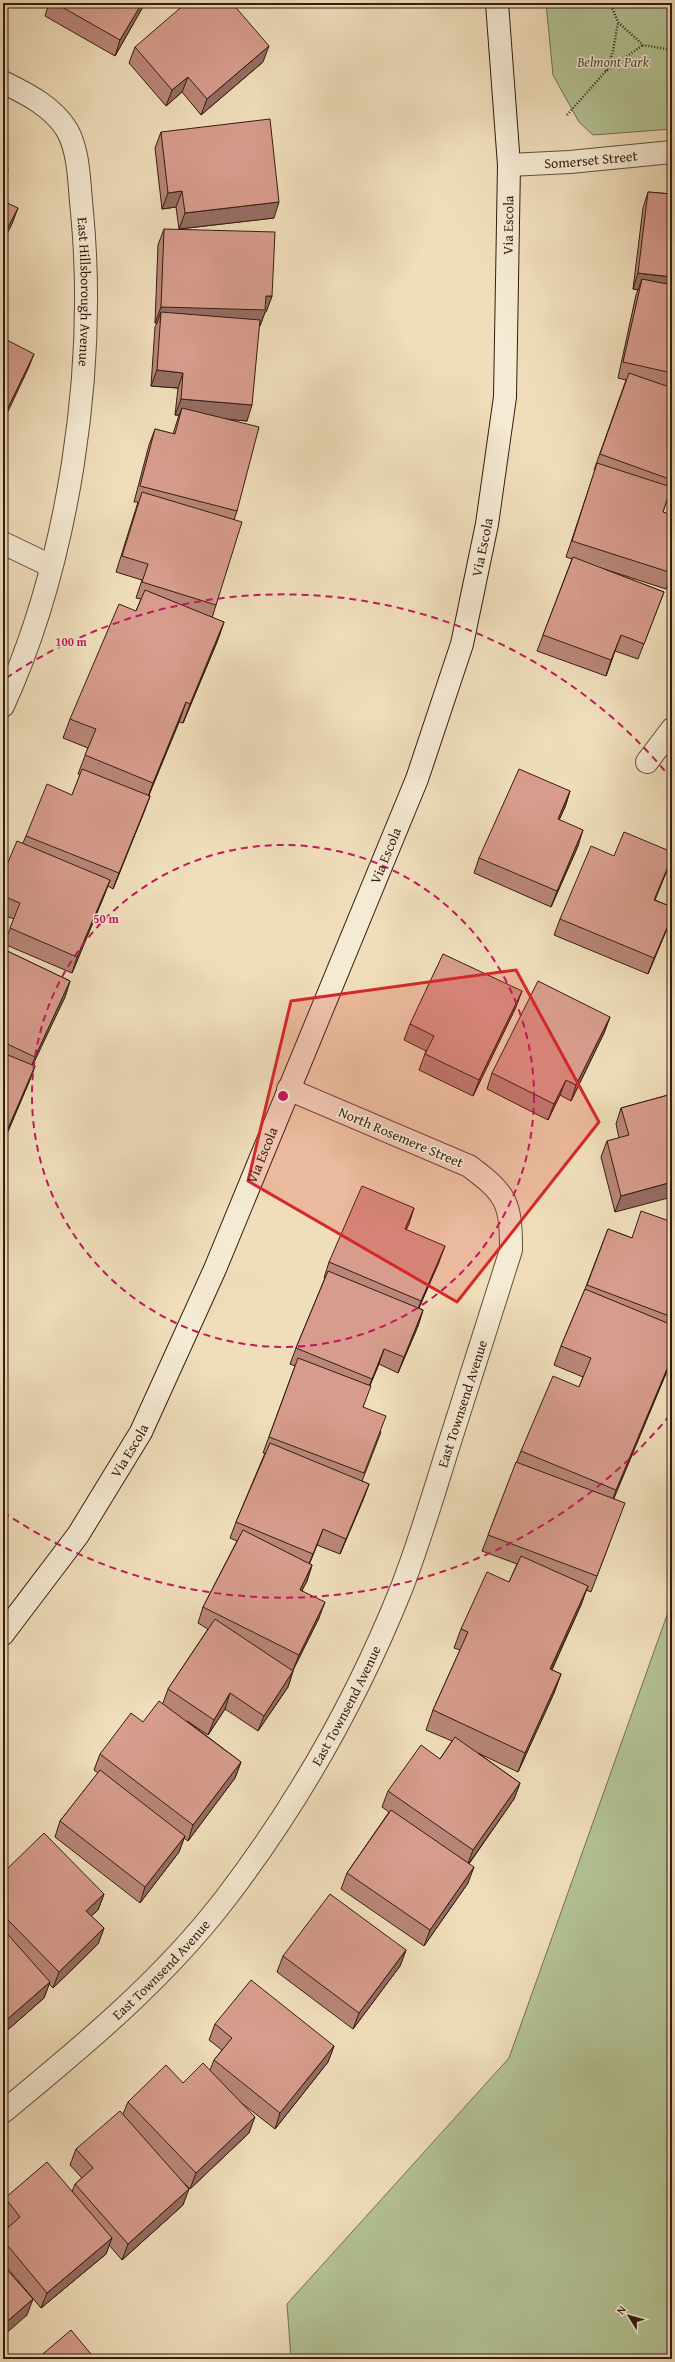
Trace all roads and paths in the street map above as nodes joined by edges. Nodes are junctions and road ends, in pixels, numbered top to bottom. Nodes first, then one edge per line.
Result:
1 (497, 3) edge
2 (610, 3) edge
3 (662, 3) edge
4 (672, 6) edge
5 (618, 22) junction
6 (642, 45) junction
7 (672, 50) edge
8 (606, 71) junction
9 (3, 82) edge
10 (568, 115) dead end
11 (672, 152) edge
12 (509, 165) junction
13 (3, 542) edge
14 (50, 566) junction
15 (3, 706) edge
16 (672, 729) edge
17 (647, 762) dead end
18 (288, 1089) junction
19 (505, 1199) joint
20 (3, 1634) edge
21 (3, 2112) edge

1 - 12 street, Via Escola
2 - 5 path
3 - 4 path
5 - 6 path
5 - 8 path
6 - 7 path
6 - 8 path
8 - 10 path
9 - 14 street, East Hillsborough Avenue
11 - 12 street, Somerset Street
12 - 18 street, Via Escola
13 - 14 street
14 - 15 street, East Hillsborough Avenue
16 - 17 street
18 - 19 street, North Rosemere Street
18 - 20 street, Via Escola
19 - 21 street, East Townsend Avenue

